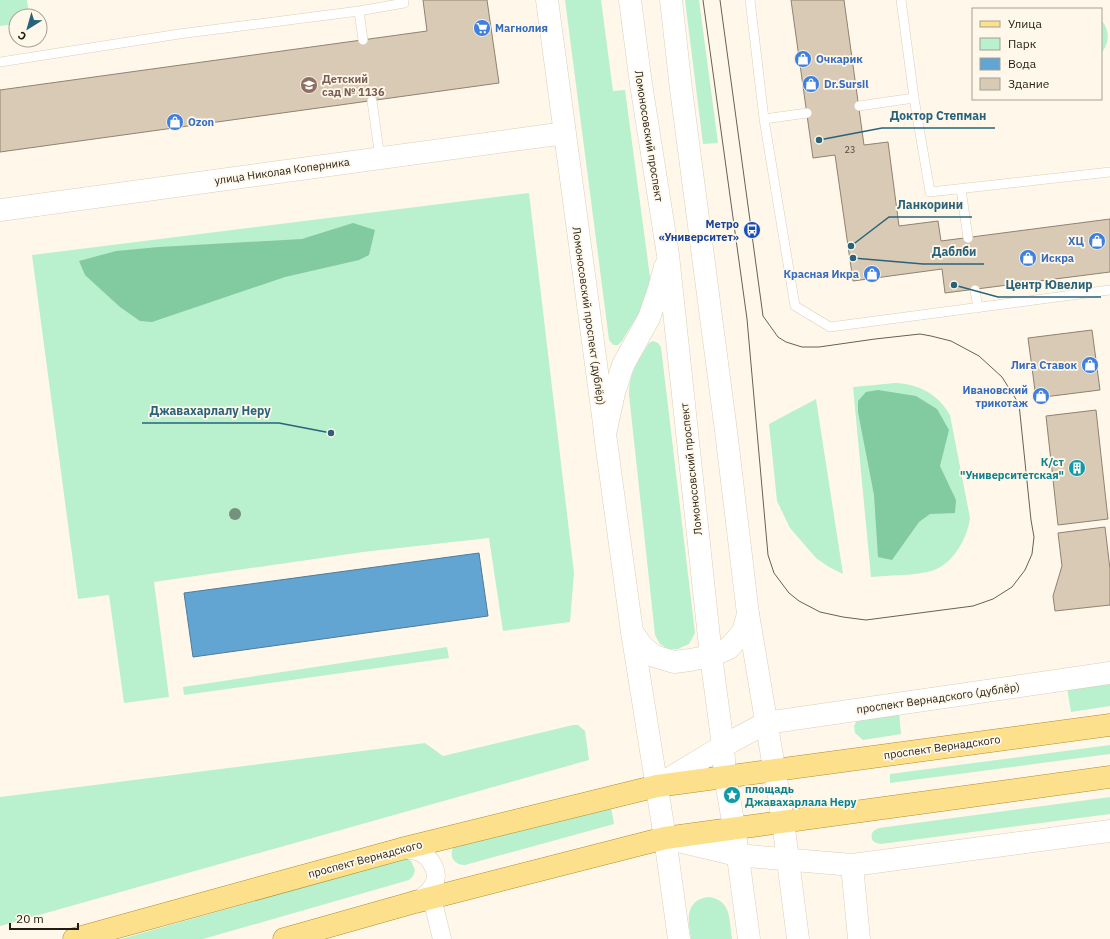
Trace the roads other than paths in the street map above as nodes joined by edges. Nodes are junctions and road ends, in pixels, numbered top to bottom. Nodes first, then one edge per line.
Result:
1 (404, 0) edge
2 (547, 0) edge
3 (630, 0) edge
4 (671, 0) edge
5 (750, 0) edge
6 (901, 0) edge
7 (359, 11) junction
8 (363, 40) dead end
9 (0, 62) edge
10 (914, 98) junction
11 (372, 101) dead end
12 (859, 106) dead end
13 (807, 113) dead end
14 (764, 119) junction
15 (565, 133) junction
16 (380, 158) junction
17 (1110, 172) edge
18 (961, 189) junction
19 (0, 210) edge
20 (968, 238) dead end
21 (668, 255) junction
22 (975, 290) dead end
23 (1110, 290) edge
24 (978, 308) junction
25 (605, 434) junction
26 (748, 614) junction
27 (632, 632) junction
28 (711, 656) junction
29 (1110, 673) edge
30 (766, 723) junction
31 (1110, 725) edge
32 (723, 746) junction
33 (775, 769) junction
34 (725, 776) junction
35 (1110, 777) edge
36 (657, 786) junction
37 (783, 820) junction
38 (734, 827) junction
39 (1110, 831) edge
40 (665, 838) junction
41 (401, 849) junction
42 (737, 855) junction
43 (788, 860) junction
44 (852, 865) junction
45 (423, 900) junction
46 (74, 939) edge
47 (284, 939) edge
48 (442, 939) edge
49 (679, 939) edge
50 (749, 939) edge
51 (798, 939) edge
52 (859, 939) edge

1 - 7 lane
2 - 15 main road, Ломоносовский проспект (дублёр)
3 - 21 main road, Ломоносовский проспект
4 - 26 main road
5 - 14 lane
6 - 10 lane
7 - 8 lane
7 - 9 lane
10 - 12 lane
10 - 18 lane
11 - 16 lane
13 - 14 lane
14 - 24 lane
15 - 16 main road, улица Николая Коперника
15 - 25 main road, Ломоносовский проспект (дублёр)
16 - 19 main road, улица Николая Коперника
17 - 18 lane
18 - 20 lane
21 - 25 main road
21 - 28 main road, Ломоносовский проспект
22 - 24 lane
23 - 24 lane
25 - 27 main road, Ломоносовский проспект (дублёр)
26 - 28 main road
26 - 30 main road
27 - 28 main road
27 - 36 main road
28 - 32 main road, Ломоносовский проспект
29 - 30 main road, проспект Вернадского (дублёр)
30 - 32 main road
30 - 33 main road
31 - 33 main road, проспект Вернадского
32 - 34 main road, Ломоносовский проспект
32 - 36 main road
33 - 34 main road
33 - 37 main road
34 - 36 main road
34 - 38 main road, Ломоносовский проспект
35 - 37 main road
36 - 40 main road
36 - 41 main road, проспект Вернадского
37 - 38 main road
37 - 43 main road
38 - 40 main road
38 - 42 main road, Ломоносовский проспект
39 - 44 main road
40 - 42 main road
40 - 45 main road
40 - 49 main road
41 - 45 street
41 - 46 main road, проспект Вернадского
42 - 43 main road
42 - 50 main road, Ломоносовский проспект
43 - 44 main road
43 - 51 main road
44 - 52 main road
45 - 47 main road
45 - 48 street

